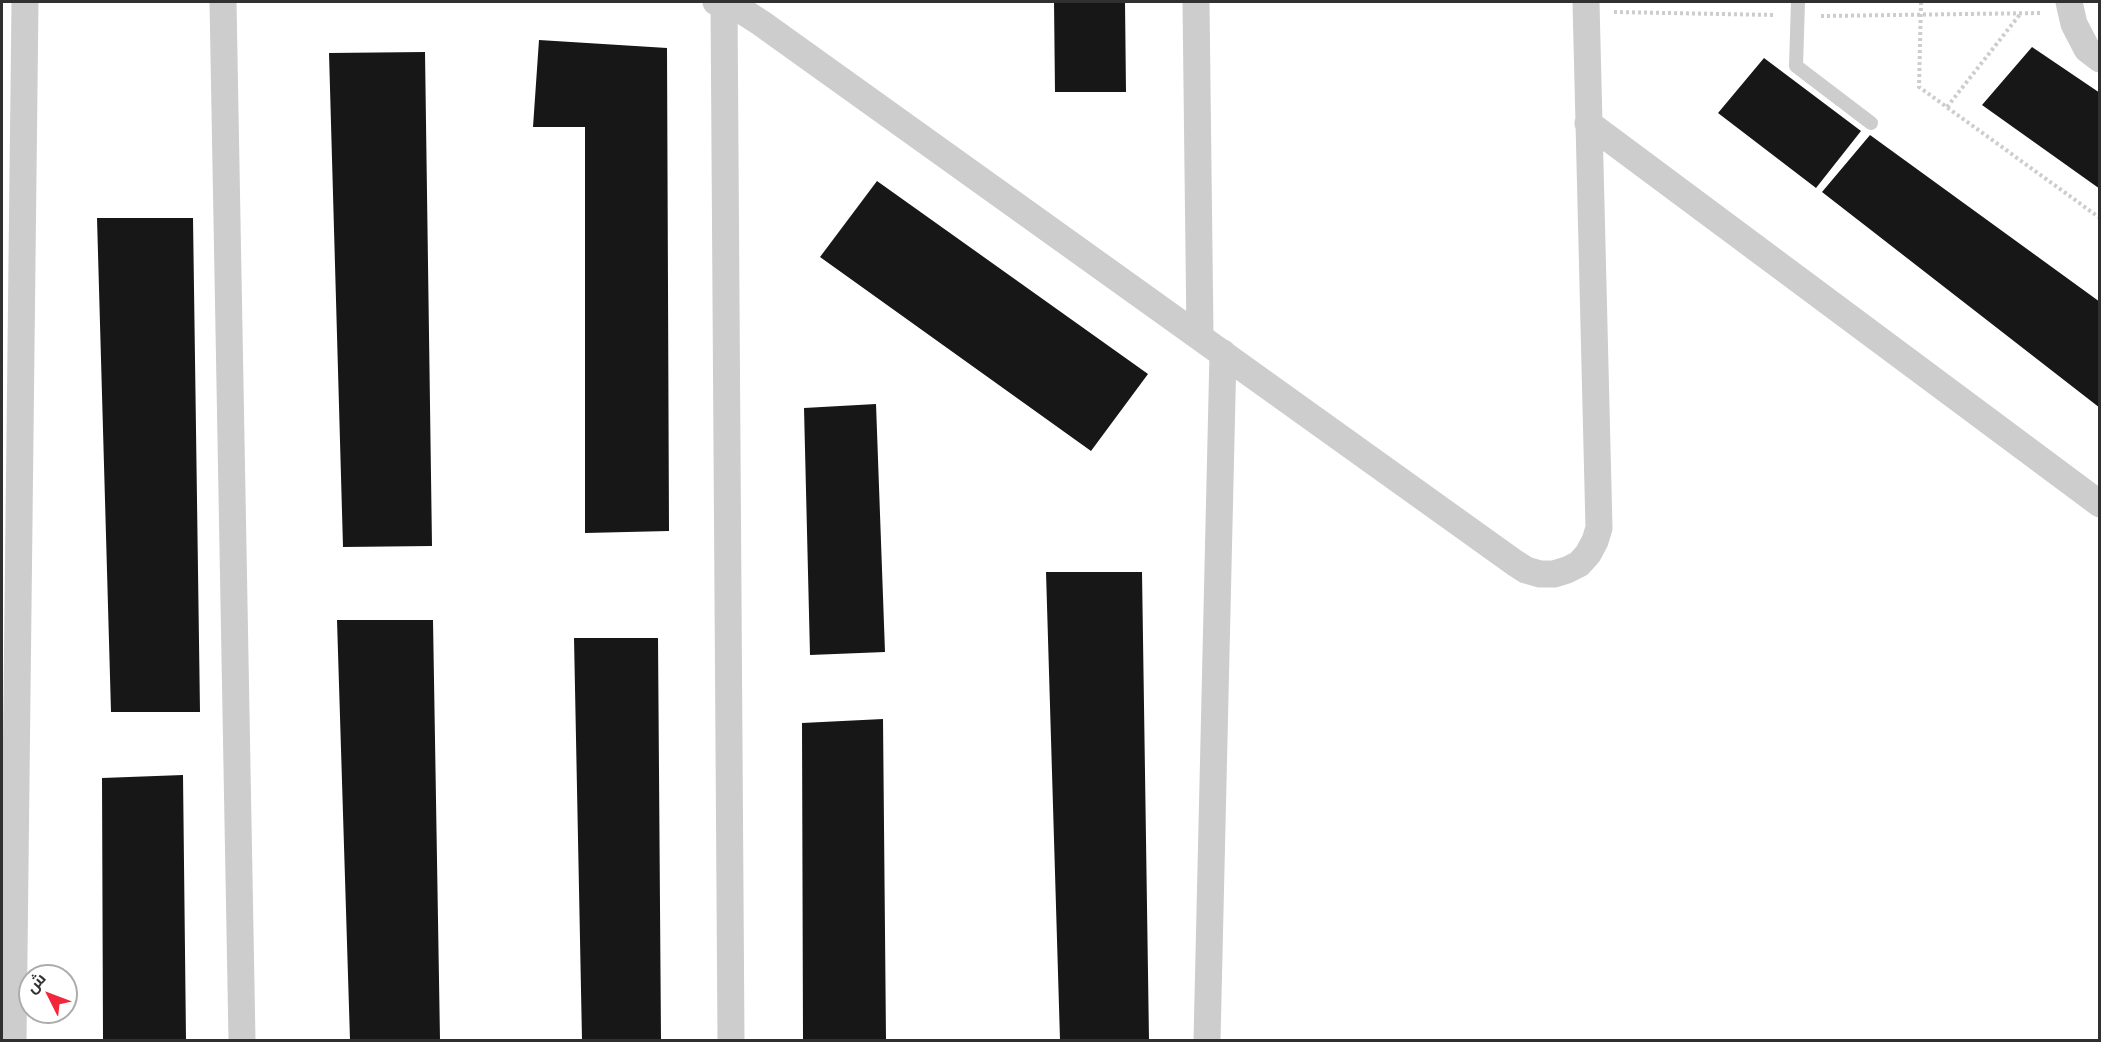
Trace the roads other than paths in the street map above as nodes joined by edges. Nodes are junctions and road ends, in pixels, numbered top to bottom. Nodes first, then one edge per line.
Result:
1 (26, 2) edge
2 (223, 2) edge
3 (722, 2) edge
4 (1196, 2) edge
5 (1798, 2) edge
6 (1586, 6) edge
7 (2070, 7) edge
8 (2, 11) edge
9 (2100, 60) edge
10 (1588, 123) junction
11 (1871, 123) dead end
12 (1200, 336) junction
13 (1223, 352) junction
14 (2100, 504) edge
15 (13, 1041) edge
16 (242, 1041) edge
17 (731, 1041) edge
18 (1207, 1041) edge

1 - 8 street
1 - 15 street
2 - 16 street
3 - 12 street
3 - 17 street
4 - 12 street
5 - 11 lane
6 - 10 street
7 - 9 street
10 - 13 street
10 - 14 street
12 - 13 street
13 - 18 street

